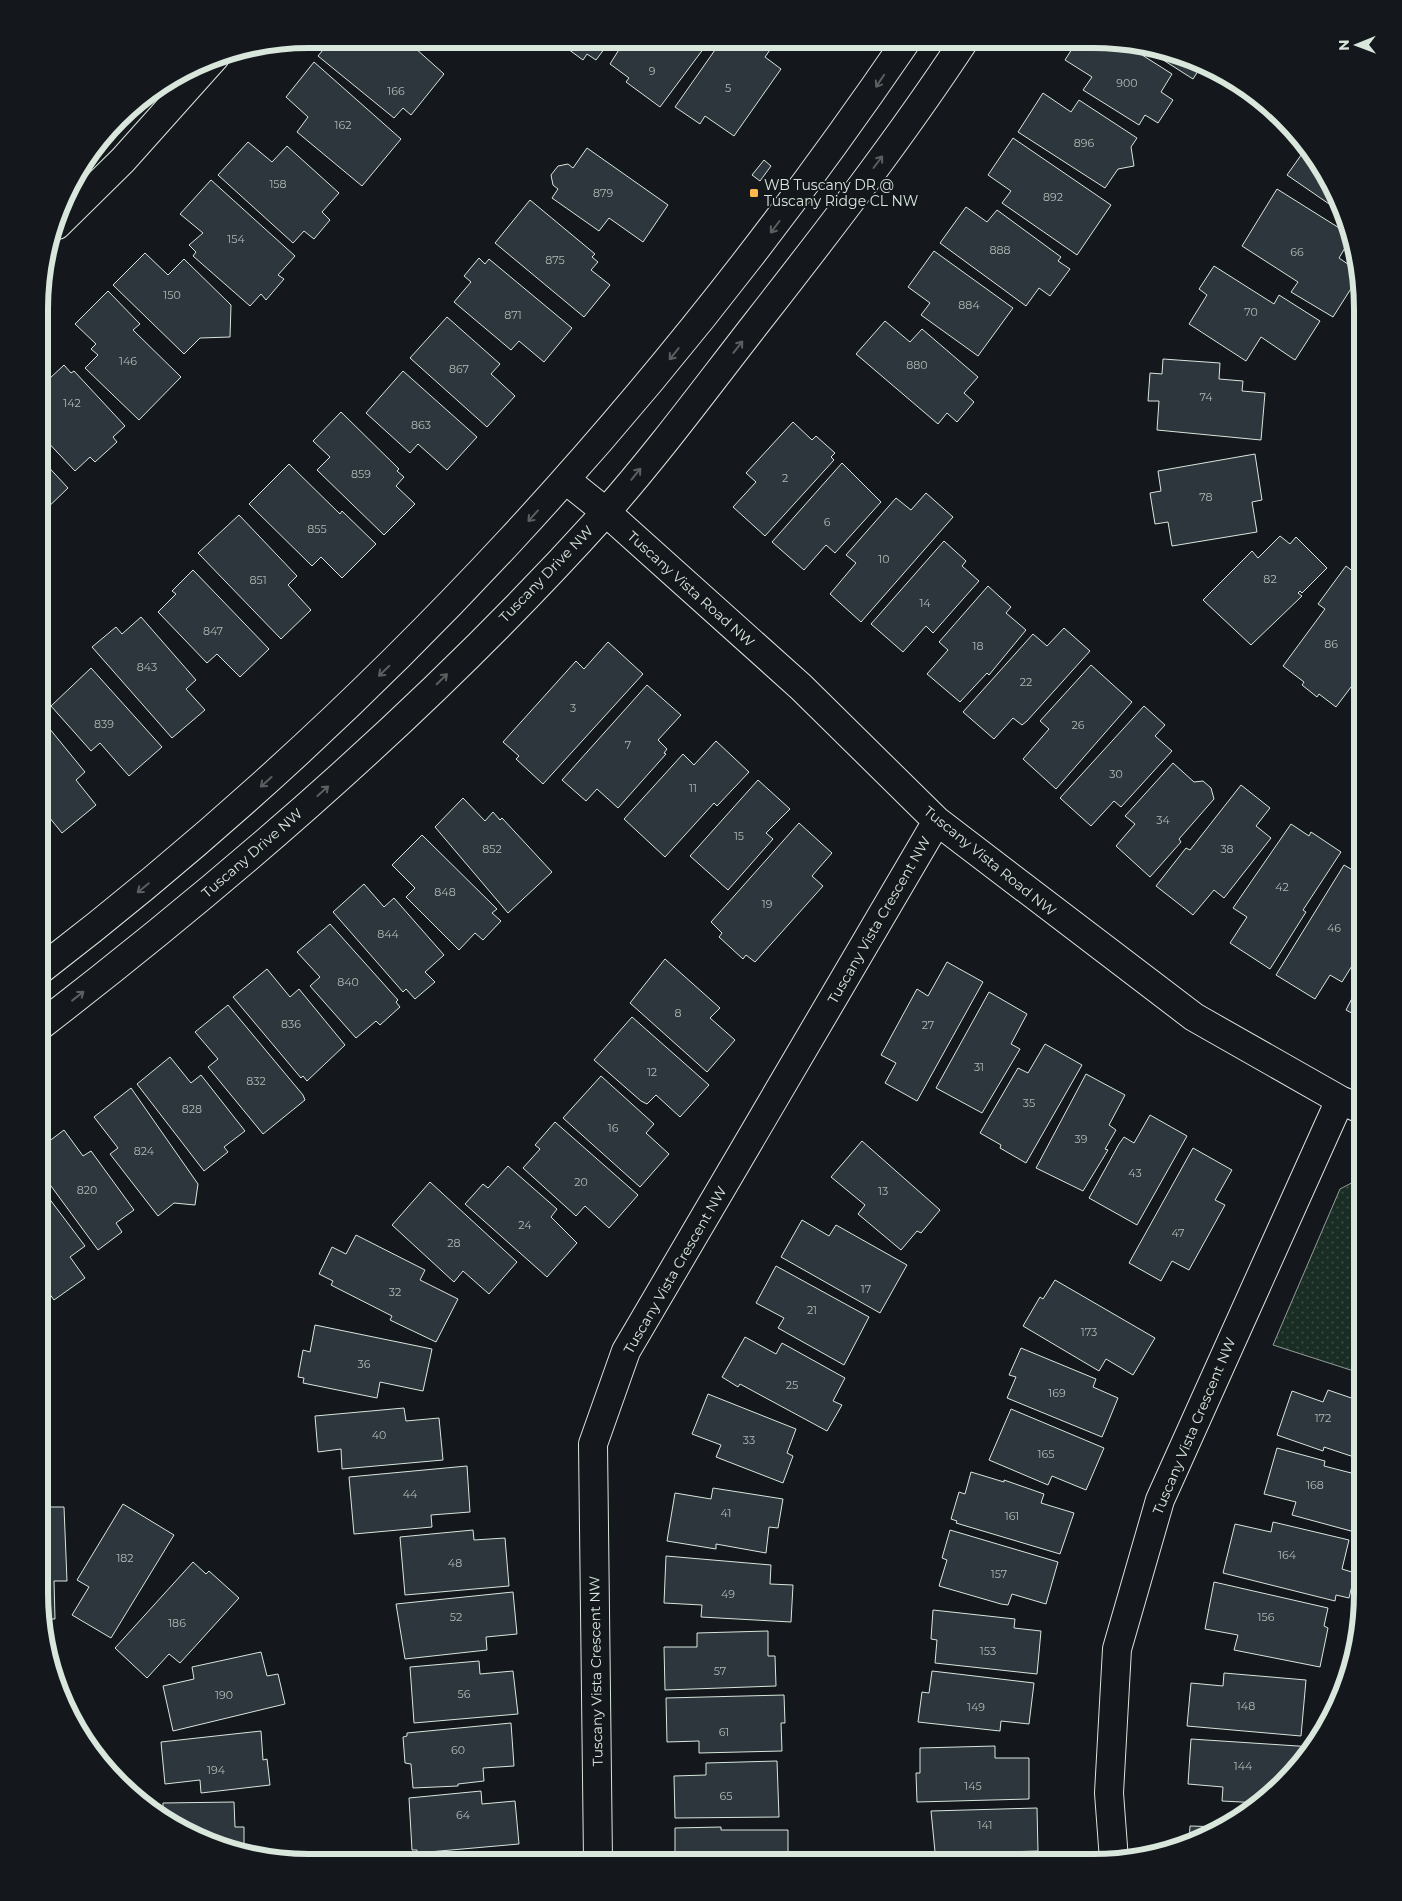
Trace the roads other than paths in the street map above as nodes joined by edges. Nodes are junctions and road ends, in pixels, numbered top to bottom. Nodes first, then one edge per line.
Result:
1 (902, 47) edge
2 (955, 47) edge
3 (206, 68) edge
4 (63, 220) edge
5 (566, 480) junction
6 (606, 512) junction
7 (937, 821) junction
8 (48, 964) edge
9 (48, 1020) edge
10 (1351, 1105) edge
11 (1113, 1853) edge
12 (598, 1854) edge

1 -> 5 street
6 -> 2 street, Tuscany Drive NW
3 - 4 street
5 - 6 street, Tuscany Vista Road NW
5 -> 8 street
6 - 7 street, Tuscany Vista Road NW
9 -> 6 street, Tuscany Drive NW
7 - 10 street, Tuscany Vista Road NW
7 - 12 street, Tuscany Vista Crescent NW
10 - 11 street, Tuscany Vista Crescent NW

